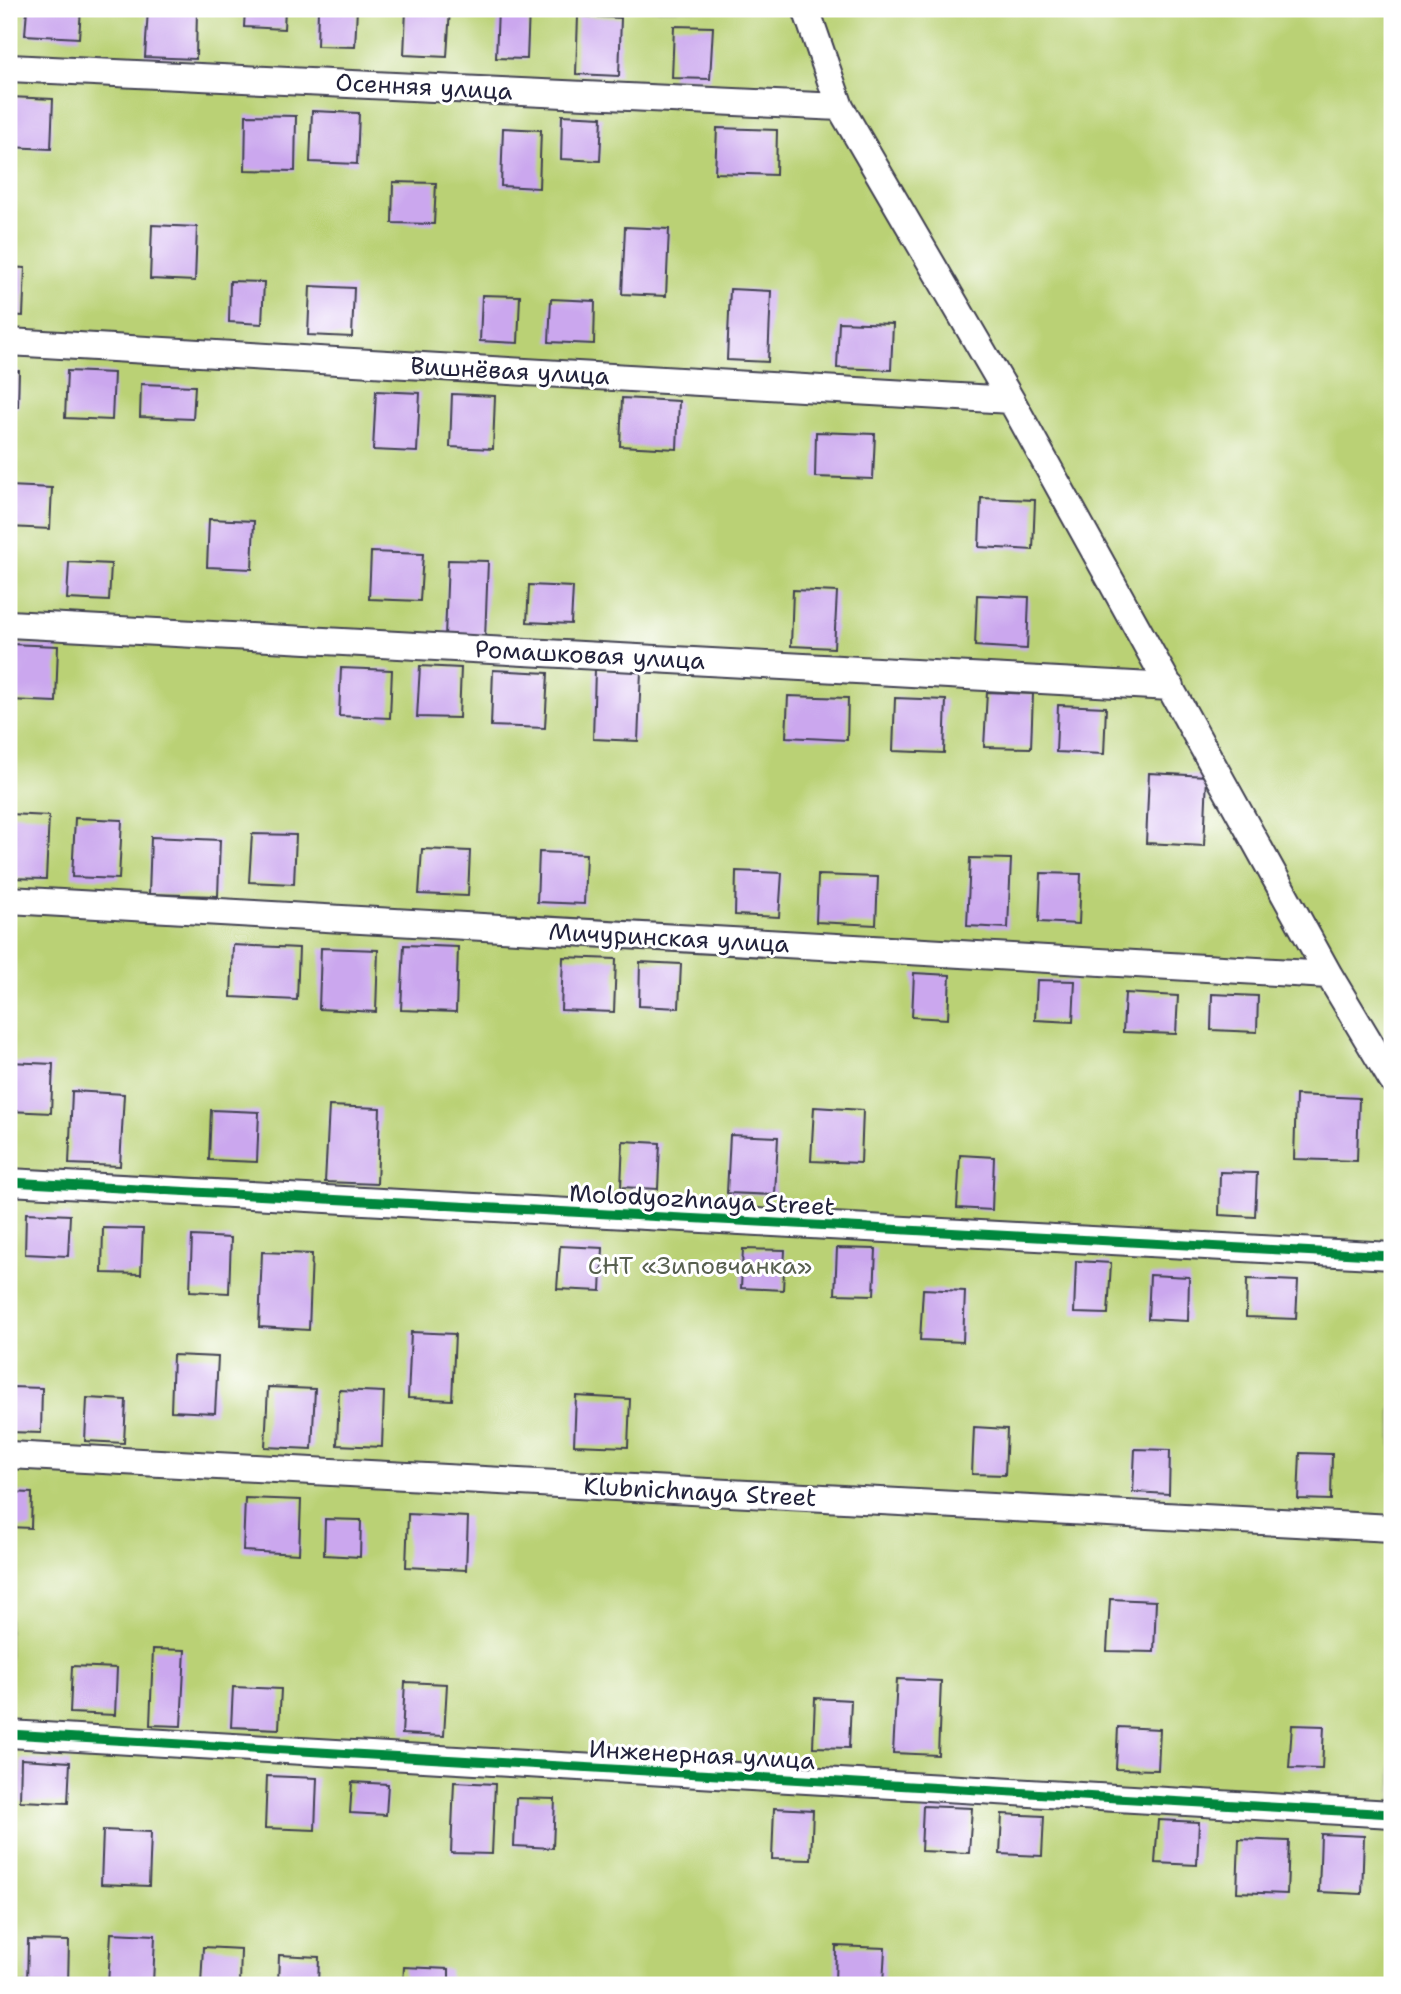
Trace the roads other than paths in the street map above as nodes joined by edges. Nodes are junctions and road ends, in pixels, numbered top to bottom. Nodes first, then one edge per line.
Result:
1 (806, 9) edge
2 (9, 68) edge
3 (839, 107) junction
4 (9, 342) edge
5 (1011, 400) junction
6 (9, 624) edge
7 (1171, 687) junction
8 (9, 900) edge
9 (1329, 975) junction
10 (1392, 1080) edge
11 (9, 1182) edge
12 (1392, 1256) edge
13 (9, 1455) edge
14 (1392, 1528) edge
15 (9, 1734) edge
16 (1392, 1814) edge

1 - 3 street
2 - 3 street, Осенняя улица
3 - 5 street
4 - 5 street, Вишнёвая улица
5 - 7 street
6 - 7 street, Ромашковая улица
7 - 9 street
8 - 9 street, Мичуринская улица
9 - 10 street
11 - 12 street, Molodyozhnaya Street
13 - 14 street, Klubnichnaya Street
15 - 16 street, Инженерная улица

